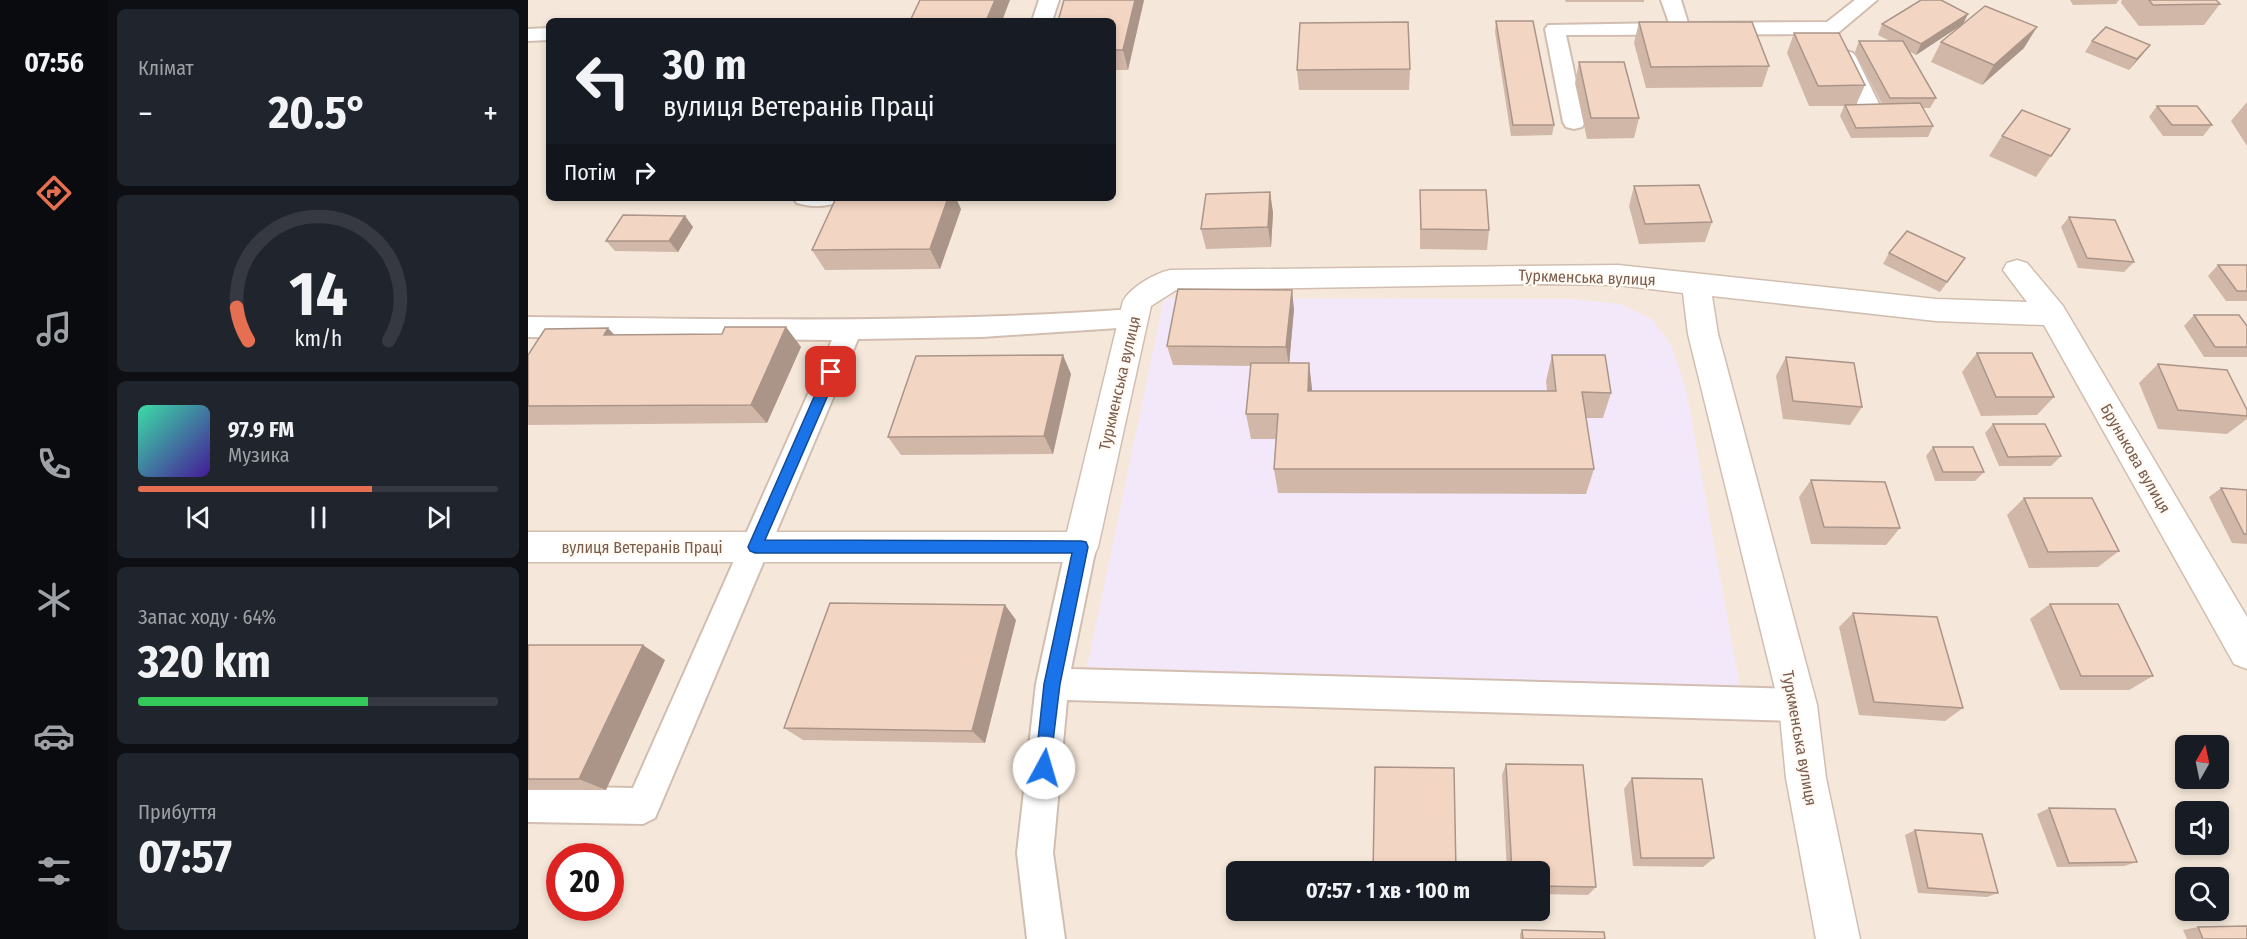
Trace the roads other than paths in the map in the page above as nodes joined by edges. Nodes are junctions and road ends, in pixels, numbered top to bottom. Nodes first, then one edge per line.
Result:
1 (1049, 0) edge
2 (1671, 0) edge
3 (1867, 0) edge
4 (1043, 18) edge
5 (1680, 27) junction
6 (1832, 28) junction
7 (546, 34) edge
8 (528, 35) edge
9 (1869, 106) edge
10 (1574, 122) dead end
11 (2017, 270) dead end
12 (1696, 284) junction
13 (2053, 314) junction
14 (1133, 318) junction
15 (528, 327) edge
16 (850, 329) junction
17 (528, 547) edge
18 (755, 547) junction
19 (1081, 547) junction
20 (2247, 652) edge
21 (1052, 684) junction
22 (1798, 705) junction
23 (528, 804) edge
24 (1046, 939) edge
25 (1838, 939) edge

1 - 4 lane
2 - 5 lane
3 - 6 lane
5 - 6 lane
5 - 10 lane
6 - 9 lane
7 - 8 lane
11 - 13 street, Брунькова вулиця
12 - 13 street
12 - 14 street, Туркменська вулиця
12 - 22 street, Туркменська вулиця
13 - 20 street, Брунькова вулиця
14 - 16 lane
14 - 19 street, Туркменська вулиця
15 - 16 lane
16 - 18 lane
17 - 18 street, вулиця Ветеранів Праці
18 - 19 street, вулиця Ветеранів Праці
18 - 23 lane
19 - 21 lane
21 - 22 lane
21 - 24 lane
22 - 25 street, Туркменська вулиця

